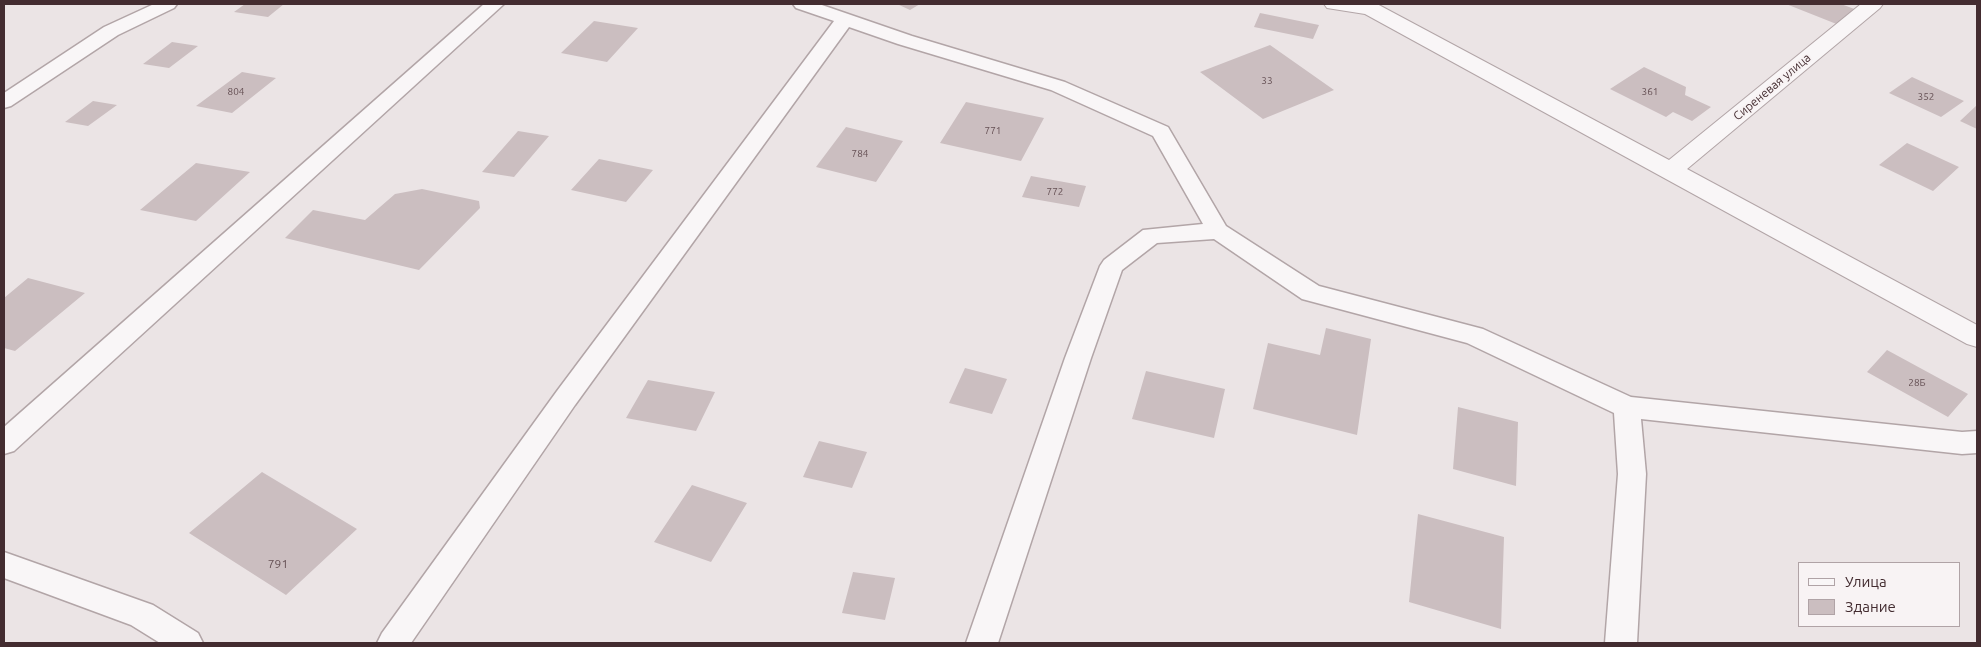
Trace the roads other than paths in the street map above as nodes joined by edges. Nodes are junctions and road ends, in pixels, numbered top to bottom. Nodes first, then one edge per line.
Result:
1 (168, 4) edge
2 (495, 4) edge
3 (802, 4) edge
4 (1334, 4) edge
5 (1873, 4) edge
6 (1376, 6) edge
7 (845, 19) junction
8 (4, 102) edge
9 (1672, 170) junction
10 (1218, 231) junction
11 (1977, 338) edge
12 (1627, 407) junction
13 (1977, 442) edge
14 (4, 443) edge
15 (4, 565) edge
16 (187, 643) edge
17 (394, 643) edge
18 (982, 643) edge
19 (1621, 643) edge

1 - 8 lane
2 - 14 lane
3 - 7 lane
4 - 6 street
5 - 9 street, Сиреневая улица
6 - 9 street
7 - 10 lane
7 - 17 lane
9 - 11 street
10 - 12 lane
10 - 18 lane
12 - 13 lane
12 - 19 lane
15 - 16 lane

